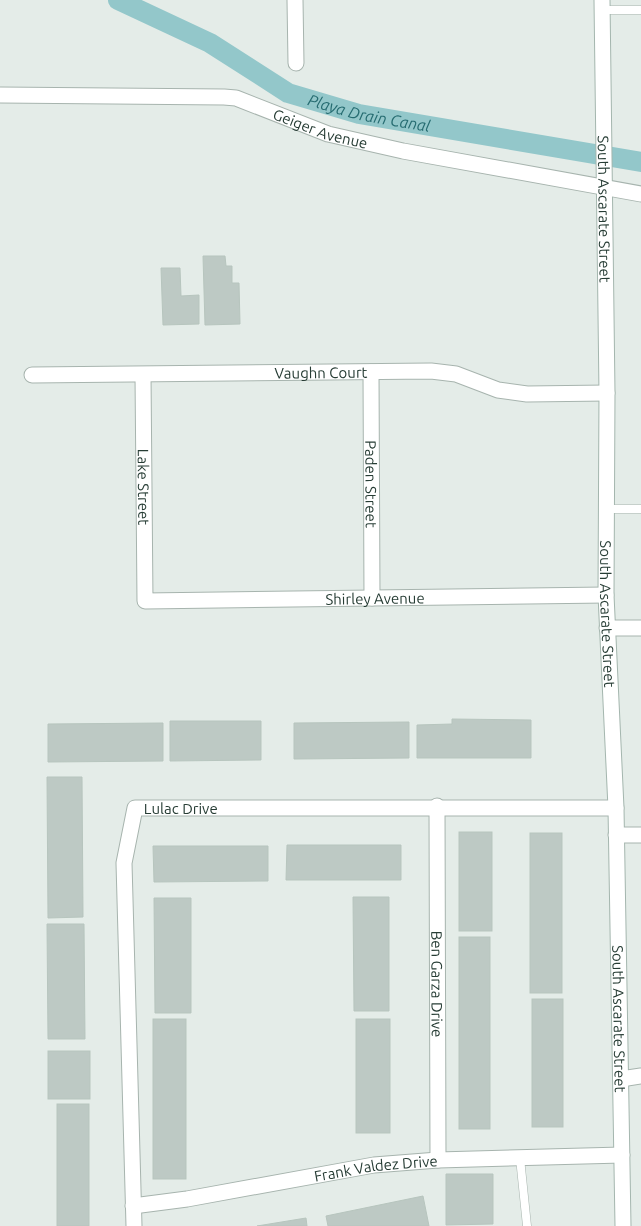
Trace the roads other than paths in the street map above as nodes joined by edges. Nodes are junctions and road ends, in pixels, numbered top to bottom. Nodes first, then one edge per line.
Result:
1 (295, 0) edge
2 (602, 5) edge
3 (641, 10) edge
4 (296, 63) dead end
5 (0, 95) edge
6 (605, 181) junction
7 (641, 194) edge
8 (371, 372) junction
9 (32, 375) dead end
10 (143, 375) junction
11 (607, 393) junction
12 (607, 509) junction
13 (641, 509) edge
14 (606, 595) junction
15 (372, 598) junction
16 (145, 601) joint
17 (607, 628) junction
18 (641, 628) edge
19 (437, 806) junction
20 (616, 808) junction
21 (616, 835) junction
22 (641, 835) edge
23 (641, 1076) edge
24 (621, 1079) junction
25 (622, 1155) junction
26 (520, 1158) junction
27 (438, 1160) junction
28 (132, 1206) junction
29 (134, 1226) edge
30 (527, 1226) edge
31 (623, 1226) edge

1 - 4 street
2 - 3 lane
2 - 6 street, South Ascarate Street
5 - 6 street, Geiger Avenue
6 - 7 street, Geiger Avenue
6 - 11 street, South Ascarate Street
8 - 10 street, Vaughn Court
8 - 11 street, Vaughn Court
8 - 15 street, Paden Street
9 - 10 street, Vaughn Court
10 - 16 street, Lake Street
11 - 12 street, South Ascarate Street
12 - 13 lane
12 - 14 street, South Ascarate Street
14 - 15 street, Shirley Avenue
14 - 17 street, South Ascarate Street
15 - 16 street, Shirley Avenue
17 - 18 street
17 - 20 street, South Ascarate Street
19 - 20 street, Lulac Drive
19 - 27 street, Ben Garza Drive
19 - 28 street, Lulac Drive
20 - 21 street, South Ascarate Street
21 - 22 street
21 - 24 street, South Ascarate Street
23 - 24 street
24 - 25 street, South Ascarate Street
25 - 26 street, Frank Valdez Drive
25 - 31 street, South Ascarate Street
26 - 27 street, Frank Valdez Drive
26 - 30 lane
27 - 28 street, Frank Valdez Drive
28 - 29 street, Lulac Drive

